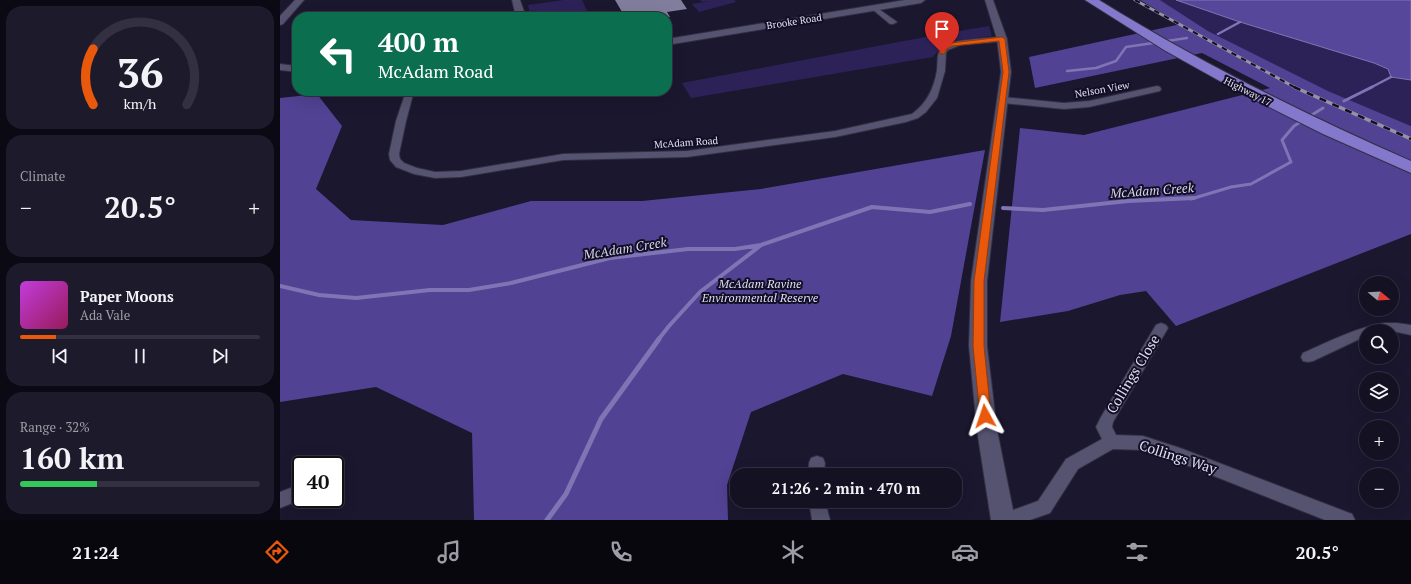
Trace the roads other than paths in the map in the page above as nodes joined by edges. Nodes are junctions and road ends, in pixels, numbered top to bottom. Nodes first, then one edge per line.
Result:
1 (300, 0) edge
2 (516, 0) edge
3 (921, 0) edge
4 (989, 0) edge
5 (1091, 0) edge
6 (1104, 0) edge
7 (874, 8) junction
8 (520, 12) edge
9 (280, 22) edge
10 (893, 22) dead end
11 (1002, 39) junction
12 (672, 41) edge
13 (1163, 41) junction
14 (1157, 89) dead end
15 (408, 96) edge
16 (1003, 100) junction
17 (1337, 131) junction
18 (1411, 159) edge
19 (1411, 168) edge
20 (1161, 328) dead end
21 (1411, 330) edge
22 (1308, 357) dead end
23 (1111, 442) junction
24 (292, 495) edge
25 (280, 500) edge
26 (818, 508) edge
27 (821, 520) edge
28 (1003, 520) edge
29 (1008, 520) edge
30 (1346, 520) edge

1 - 9 street
2 - 8 street
3 - 7 street, Brooke Road
4 - 11 street
5 - 13 highway, Highway 17
6 - 13 highway, Highway 17
7 - 10 street
7 - 12 street, Brooke Road
11 - 15 street, McAdam Road
11 - 16 street
13 - 17 highway, Highway 17
14 - 16 street, Nelson View
16 - 28 street
17 - 18 highway, Highway 17
17 - 19 highway, Highway 17
20 - 23 street, Collings Close
21 - 22 street
23 - 29 street
23 - 30 street, Collings Way
24 - 25 street
26 - 27 street

